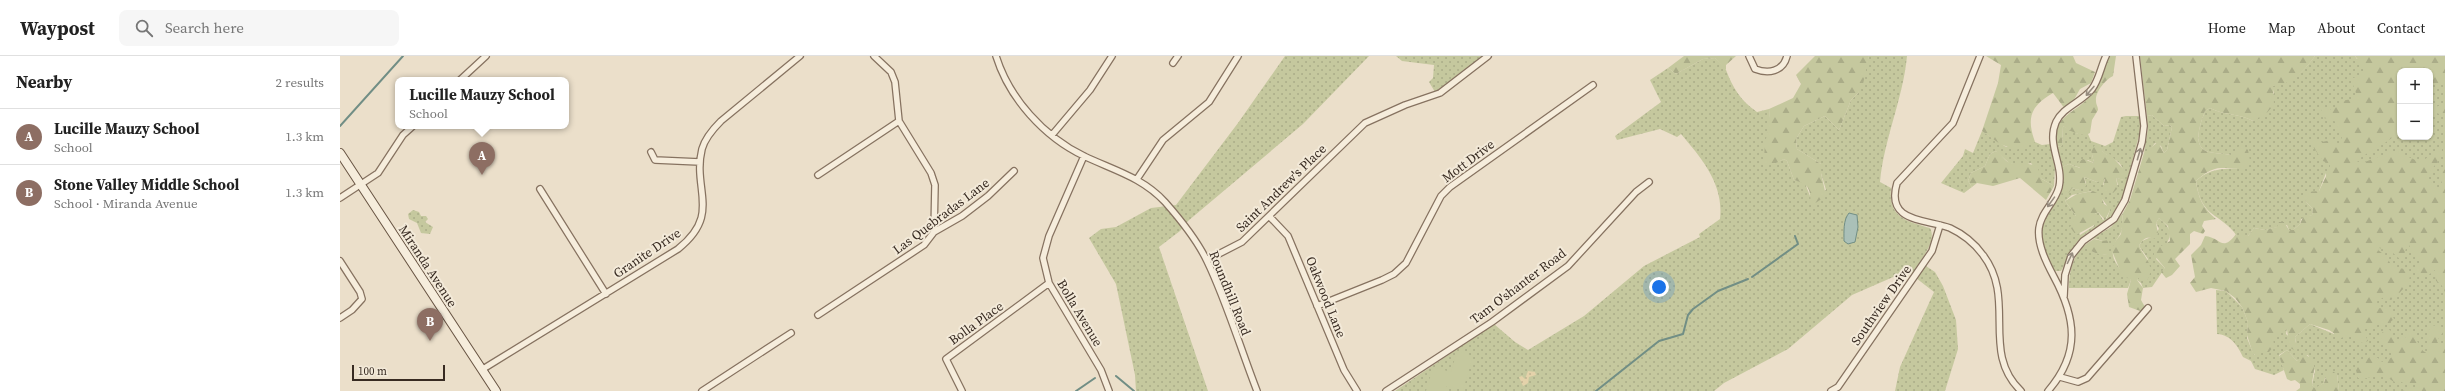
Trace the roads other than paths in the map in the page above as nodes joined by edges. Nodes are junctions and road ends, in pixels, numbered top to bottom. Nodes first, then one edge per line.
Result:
1 (486, 56) edge
2 (800, 56) edge
3 (874, 56) edge
4 (996, 56) edge
5 (1112, 56) edge
6 (1178, 56) edge
7 (1238, 56) edge
8 (1488, 56) edge
9 (1749, 56) edge
10 (1787, 56) edge
11 (1980, 56) edge
12 (2106, 56) edge
13 (2136, 56) edge
14 (1173, 63) dead end
15 (463, 77) edge
16 (1592, 85) dead end
17 (899, 121) junction
18 (410, 129) edge
19 (1052, 135) junction
20 (651, 152) dead end
21 (340, 153) edge
22 (1084, 156) junction
23 (700, 162) junction
24 (1014, 171) dead end
25 (818, 175) dead end
26 (1137, 179) junction
27 (1650, 182) dead end
28 (360, 185) junction
29 (540, 190) dead end
30 (340, 198) edge
31 (1269, 216) junction
32 (1940, 226) junction
33 (934, 232) junction
34 (1207, 260) junction
35 (340, 261) edge
36 (1049, 283) junction
37 (606, 294) junction
38 (2064, 296) junction
39 (1317, 306) junction
40 (2148, 308) dead end
41 (818, 315) dead end
42 (340, 318) edge
43 (791, 333) dead end
44 (483, 370) junction
45 (2060, 377) junction
46 (496, 391) edge
47 (702, 391) edge
48 (962, 391) edge
49 (1109, 391) edge
50 (1257, 391) edge
51 (1357, 391) edge
52 (1386, 391) edge
53 (1831, 391) edge
54 (2021, 391) edge
55 (2048, 391) edge

1 - 15 street
2 - 23 street, Granite Drive
3 - 17 street
4 - 19 street, Roundhill Road
5 - 19 street
6 - 14 street
7 - 26 street
8 - 31 street, Saint Andrew's Place
9 - 10 street
11 - 32 street
12 -> 38 street
38 -> 13 street
16 - 39 street, Mott Drive
17 - 25 street
17 - 33 street
18 - 28 street
19 - 22 street, Roundhill Road
20 - 23 street
21 - 28 street, Miranda Avenue
22 - 26 street, Roundhill Road
22 - 36 street, Bolla Avenue
23 - 37 street, Granite Drive
24 - 33 street, Las Quebradas Lane
26 - 34 street, Roundhill Road
27 - 52 street, Tam O'shanter Road
28 - 30 street
28 - 44 street, Miranda Avenue
29 - 37 street
31 - 34 street, Saint Andrew's Place
31 - 39 street, Oakwood Lane
32 - 53 street, Southview Drive
32 - 54 street
33 - 41 street, Las Quebradas Lane
34 - 50 street, Roundhill Road
35 - 42 street
36 - 48 street, Bolla Place
36 - 49 street, Bolla Avenue
37 - 44 street, Granite Drive
38 - 45 street
39 - 51 street, Oakwood Lane
40 - 45 street
43 - 47 street
44 - 46 street, Miranda Avenue
45 - 55 street

